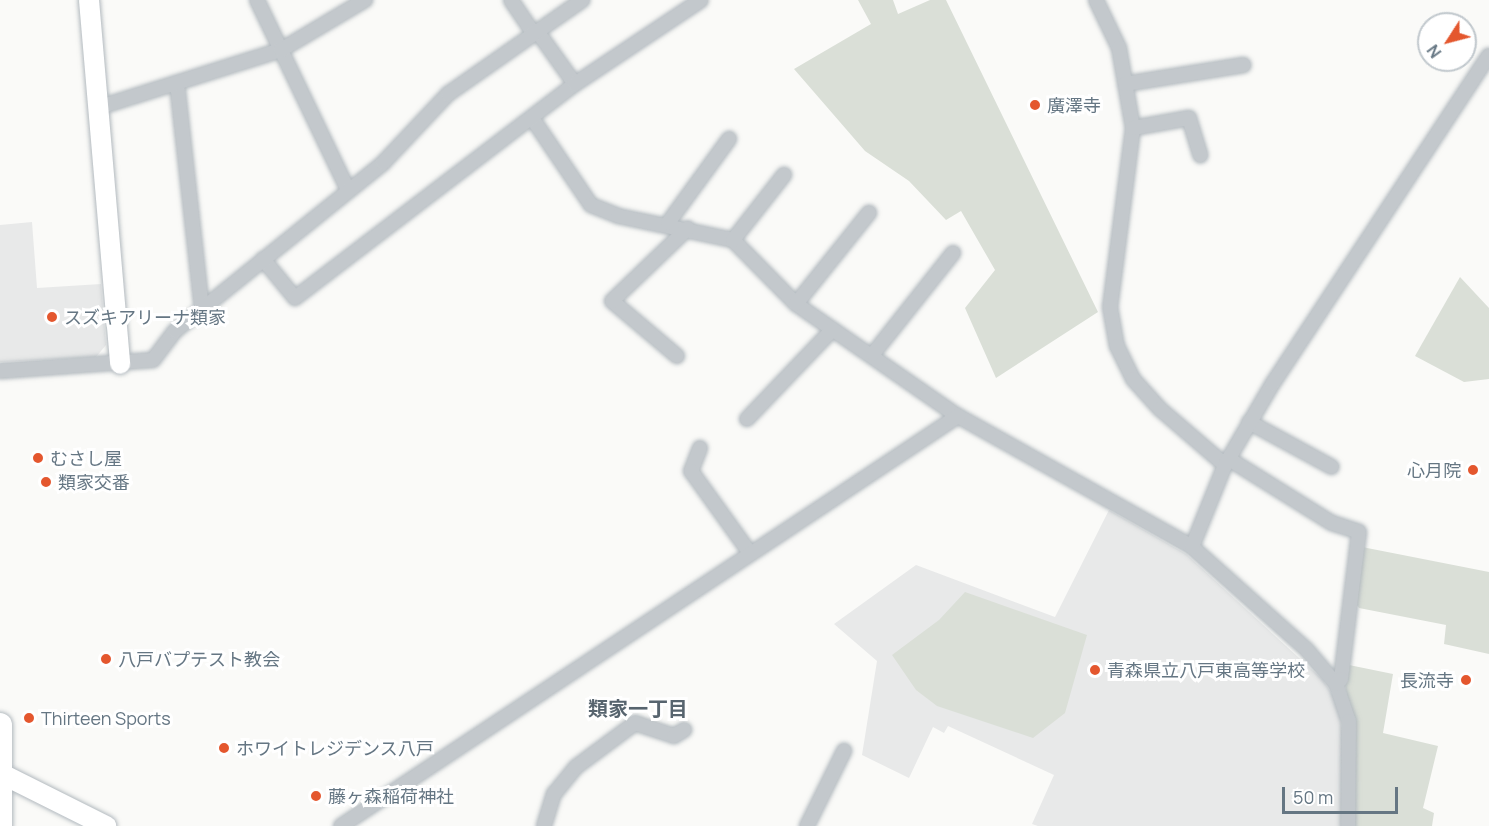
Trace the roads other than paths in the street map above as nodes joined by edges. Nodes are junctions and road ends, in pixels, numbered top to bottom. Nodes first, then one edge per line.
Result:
1 (89, 0) edge
2 (257, 0) edge
3 (365, 0) edge
4 (511, 0) edge
5 (582, 0) edge
6 (701, 0) edge
7 (1096, 0) edge
8 (535, 32) junction
9 (281, 50) junction
10 (1489, 56) edge
11 (1243, 65) dead end
12 (177, 83) junction
13 (575, 84) junction
14 (1125, 84) junction
15 (100, 107) junction
16 (532, 118) junction
17 (1133, 128) junction
18 (729, 139) dead end
19 (1200, 154) dead end
20 (784, 175) dead end
21 (348, 190) junction
22 (869, 213) dead end
23 (668, 223) junction
24 (688, 228) junction
25 (733, 240) junction
26 (953, 253) dead end
27 (263, 259) junction
28 (796, 304) junction
29 (202, 308) junction
30 (833, 328) junction
31 (873, 354) junction
32 (677, 356) dead end
33 (120, 364) junction
34 (0, 371) edge
35 (958, 416) junction
36 (747, 419) dead end
37 (1249, 422) junction
38 (700, 448) dead end
39 (1227, 462) junction
40 (1332, 467) dead end
41 (1192, 547) junction
42 (750, 553) junction
43 (1336, 684) junction
44 (0, 725) edge
45 (684, 730) dead end
46 (844, 751) dead end
47 (2, 774) edge
48 (0, 826) edge
49 (106, 826) edge
50 (341, 826) edge
51 (544, 826) edge
52 (807, 826) edge
53 (1348, 826) edge

1 - 15 street
2 - 9 street
3 - 9 street
4 - 8 street
5 - 8 street
6 - 13 street
7 - 14 street
8 - 13 street
8 - 21 street
9 - 12 street
9 - 21 street
10 - 37 street
11 - 14 street
12 - 15 street
12 - 29 street
13 - 16 street
14 - 17 street
15 - 33 street
16 - 23 street
16 - 27 street
17 - 19 street
17 - 39 street
18 - 23 street
20 - 25 street
21 - 27 street
22 - 28 street
23 - 24 street
24 - 25 street
24 - 32 street
25 - 28 street
26 - 31 street
27 - 29 street
28 - 30 street
29 - 33 street
30 - 31 street
30 - 36 street
31 - 35 street
33 - 34 street
35 - 41 street
35 - 42 street
37 - 39 street
37 - 40 street
38 - 42 street
39 - 41 street
39 - 43 street
41 - 43 street
42 - 50 street
43 - 53 street
44 - 47 highway
45 - 51 street
46 - 52 street
47 - 48 highway
47 - 49 street

